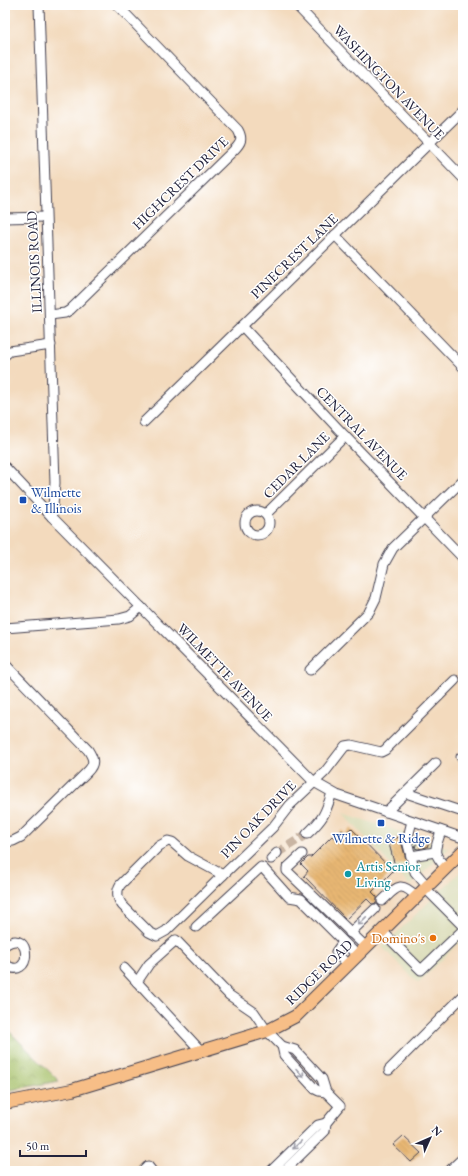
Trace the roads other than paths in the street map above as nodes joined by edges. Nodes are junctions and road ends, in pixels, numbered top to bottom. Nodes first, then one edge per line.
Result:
1 (39, 5) edge
2 (117, 5) edge
3 (296, 5) edge
4 (463, 110) edge
5 (429, 143) junction
6 (463, 178) edge
7 (45, 217) junction
8 (5, 218) edge
9 (335, 235) junction
10 (50, 315) junction
11 (242, 326) junction
12 (51, 345) junction
13 (5, 355) edge
14 (463, 368) edge
15 (144, 422) dead end
16 (345, 436) junction
17 (5, 467) edge
18 (463, 480) edge
19 (266, 514) dead end
20 (52, 517) junction
21 (424, 518) junction
22 (463, 558) edge
23 (141, 607) junction
24 (5, 628) edge
25 (5, 664) edge
26 (310, 670) dead end
27 (455, 680) dead end
28 (436, 763) dead end
29 (314, 782) junction
30 (332, 793) junction
31 (406, 793) junction
32 (386, 812) junction
33 (463, 812) edge
34 (412, 821) junction
35 (441, 831) junction
36 (307, 834) tunnel mouth
37 (463, 838) edge
38 (5, 842) edge
39 (463, 851) edge
40 (435, 852) junction
41 (302, 854) dead end
42 (411, 856) junction
43 (446, 868) junction
44 (223, 875) junction
45 (423, 890) junction
46 (382, 901) dead end
47 (375, 909) dead end
48 (463, 926) edge
49 (196, 927) dead end
50 (463, 930) edge
51 (382, 931) junction
52 (350, 933) junction
53 (343, 942) junction
54 (5, 945) edge
55 (361, 951) junction
56 (5, 964) edge
57 (347, 965) junction
58 (124, 968) dead end
59 (137, 982) junction
60 (463, 996) edge
61 (267, 1031) junction
62 (201, 1051) junction
63 (389, 1070) dead end
64 (5, 1103) edge
65 (326, 1123) junction
66 (463, 1158) edge
67 (270, 1171) edge
68 (284, 1171) edge
69 (449, 1171) edge

1 - 7 street, ILLINOIS ROAD
2 - 10 street, HIGHCREST DRIVE
3 - 5 street, WASHINGTON AVENUE
4 - 5 street, PINECREST LANE
5 - 6 street, WASHINGTON AVENUE
5 - 9 street, PINECREST LANE
7 - 8 street
7 - 10 street, ILLINOIS ROAD
9 - 11 street, PINECREST LANE
9 - 14 street
10 - 12 street, ILLINOIS ROAD
11 - 15 street, PINECREST LANE
11 - 16 street, CENTRAL AVENUE
12 - 13 street
12 - 20 street, ILLINOIS ROAD
16 - 19 street, CEDAR LANE
16 - 21 street, CENTRAL AVENUE
17 - 20 street, WILMETTE AVENUE
18 - 21 street
20 - 23 street, WILMETTE AVENUE
21 - 22 street, CENTRAL AVENUE
21 - 26 street
23 - 24 street
23 - 29 street, WILMETTE AVENUE
25 - 38 street
27 - 29 street, PIN OAK DRIVE
28 - 31 street
29 - 30 street, WILMETTE AVENUE
29 - 44 street, PIN OAK DRIVE
30 - 32 street, WILMETTE AVENUE
30 - 36 street
31 - 32 street
31 - 33 street
32 - 34 street, WILMETTE AVENUE
34 - 35 street, WILMETTE AVENUE
34 - 42 street
35 - 37 street, WILMETTE AVENUE
35 - 40 street
39 - 43 main road, RIDGE ROAD
40 - 42 street
40 - 43 street
41 - 52 street
42 - 45 street
43 - 45 main road, RIDGE ROAD
44 - 44 street, PIN OAK DRIVE
45 - 46 street
45 - 48 street
45 - 51 main road, RIDGE ROAD
47 -> 52 street
49 - 53 street
50 - 51 street
51 - 55 main road, RIDGE ROAD
52 - 55 street
53 - 55 street
53 - 57 street
54 - 56 street
55 - 57 main road, RIDGE ROAD
57 - 61 main road, RIDGE ROAD
58 - 59 street
59 - 61 street
59 - 62 street
60 - 63 street
61 - 62 main road, RIDGE ROAD
61 - 65 street
62 - 64 main road, RIDGE ROAD
65 -> 67 street
65 - 68 street
66 - 69 street

